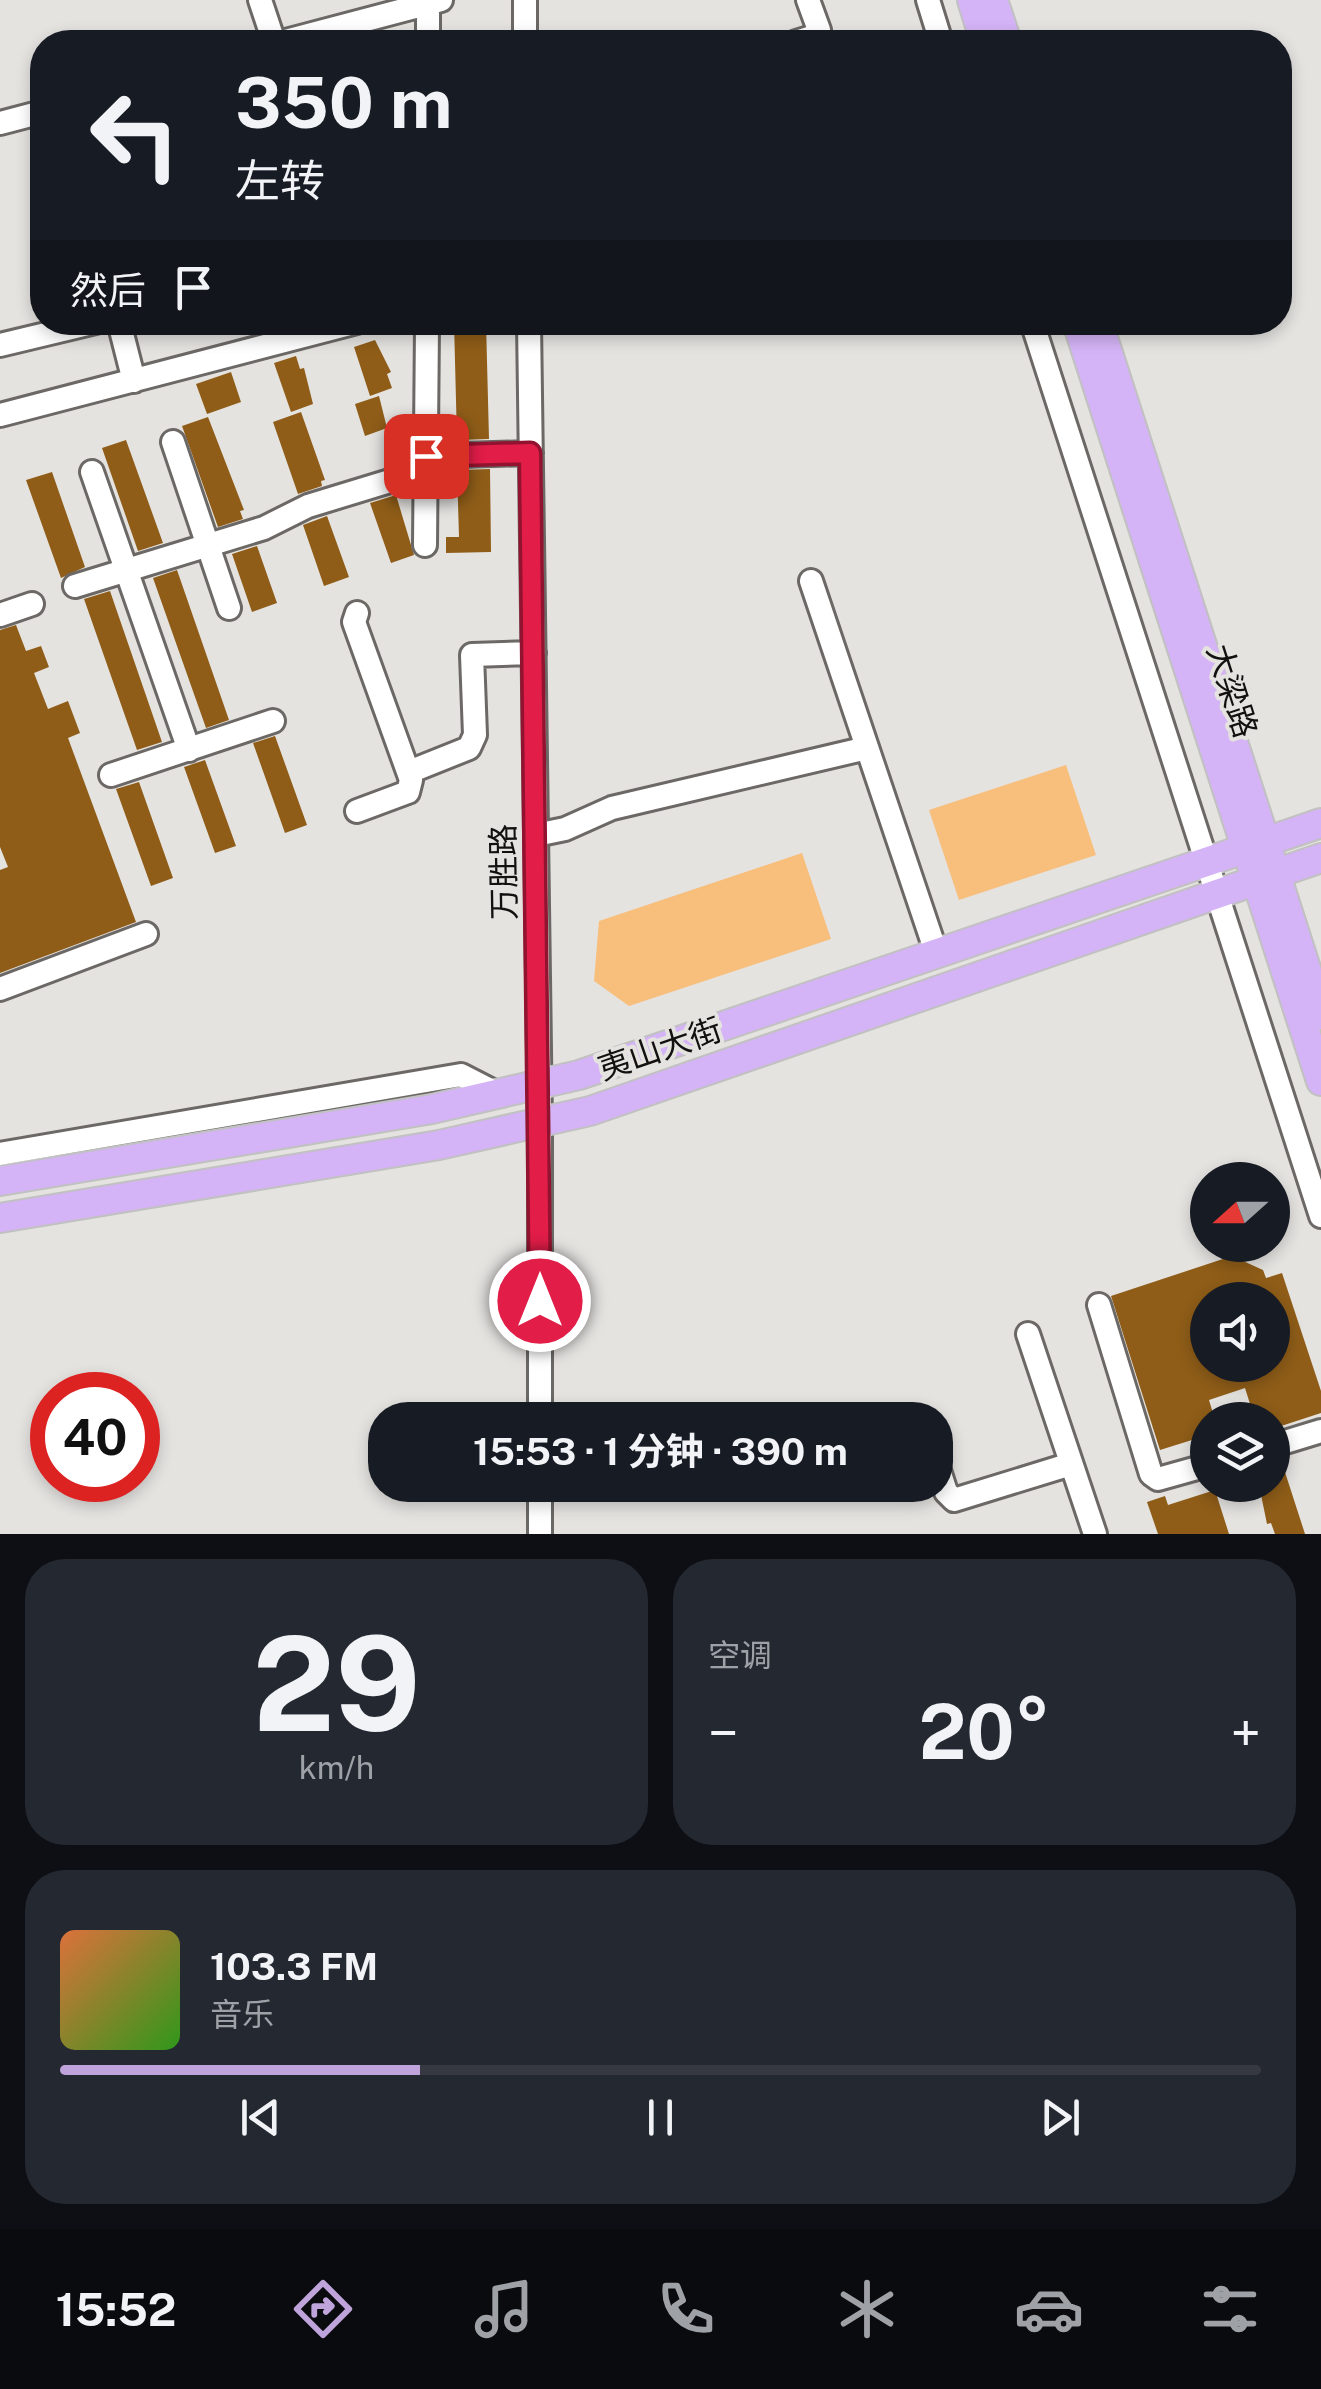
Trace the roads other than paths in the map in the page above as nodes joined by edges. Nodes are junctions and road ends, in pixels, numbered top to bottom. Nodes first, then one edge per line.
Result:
1 (260, 0) edge
2 (525, 0) edge
3 (808, 0) edge
4 (928, 0) edge
5 (972, 0) edge
6 (993, 0) edge
7 (432, 1) edge
8 (270, 30) edge
9 (327, 30) edge
10 (429, 30) edge
11 (526, 30) edge
12 (819, 30) edge
13 (937, 30) edge
14 (982, 30) edge
15 (1003, 30) edge
16 (30, 115) edge
17 (0, 123) edge
18 (42, 335) edge
19 (122, 335) edge
20 (308, 335) edge
21 (427, 335) edge
22 (529, 335) edge
23 (1036, 335) edge
24 (1081, 335) edge
25 (1102, 335) edge
26 (0, 345) edge
27 (134, 381) junction
28 (0, 415) edge
29 (173, 442) dead end
30 (530, 453) junction
31 (426, 463) junction
32 (92, 472) dead end
33 (425, 545) dead end
34 (208, 546) junction
35 (126, 571) junction
36 (810, 581) dead end
37 (75, 586) dead end
38 (32, 604) dead end
39 (230, 608) dead end
40 (358, 613) dead end
41 (0, 615) edge
42 (534, 654) junction
43 (273, 721) dead end
44 (867, 748) junction
45 (189, 750) junction
46 (409, 772) junction
47 (111, 776) dead end
48 (357, 811) dead end
49 (1321, 823) edge
50 (536, 834) junction
51 (1256, 845) junction
52 (1321, 858) edge
53 (1206, 861) junction
54 (1266, 877) junction
55 (1217, 894) junction
56 (146, 934) dead end
57 (936, 952) junction
58 (0, 989) edge
59 (1321, 1015) edge
60 (1321, 1081) edge
61 (540, 1086) junction
62 (500, 1095) junction
63 (540, 1123) junction
64 (0, 1154) edge
65 (0, 1180) edge
66 (1321, 1216) edge
67 (0, 1218) edge
68 (1099, 1305) dead end
69 (1028, 1334) dead end
70 (540, 1402) edge
71 (1321, 1431) edge
72 (1290, 1440) edge
73 (1071, 1464) junction
74 (1190, 1471) edge
75 (953, 1499) edge
76 (540, 1502) edge
77 (540, 1534) edge
78 (1094, 1534) edge

1 - 8 street
2 - 11 street
3 - 12 street
4 - 13 street
5 - 14 main road
6 - 15 main road
7 - 9 street
7 - 10 street
16 - 17 street
18 - 26 street
19 - 27 street
20 - 27 street
21 - 31 street
22 - 30 street, 万胜路
23 - 53 street
24 - 51 main road, 大梁路
25 - 51 main road, 大梁路
27 - 28 street
29 - 34 street
30 - 31 street
30 - 42 street, 万胜路
31 - 33 street
31 - 34 street
32 - 35 street
34 - 35 street
34 - 39 street
35 - 37 street
35 - 45 street
36 - 44 street
38 - 41 street
40 - 46 street
42 - 46 street
42 - 50 street, 万胜路
43 - 45 street
44 - 50 street
44 - 57 street
45 - 47 street
46 - 48 street
49 - 51 main road, 夷山大街
50 - 61 street, 万胜路
51 - 53 main road, 夷山大街
51 - 54 main road, 大梁路
52 - 54 main road, 夷山大街
53 - 55 street
53 - 57 main road, 夷山大街
54 - 55 main road, 夷山大街
54 - 59 main road, 大梁路
54 - 60 main road, 大梁路
55 - 63 main road, 夷山大街
55 - 66 street
56 - 58 street
57 - 61 main road, 夷山大街
61 - 62 main road, 夷山大街
61 - 63 street, 万胜路
62 - 64 street
62 - 65 main road, 夷山大街
63 - 67 main road, 夷山大街
63 - 70 street, 万胜路
68 - 74 street
69 - 73 street
71 - 72 street
73 - 75 street
73 - 78 street
76 - 77 street

